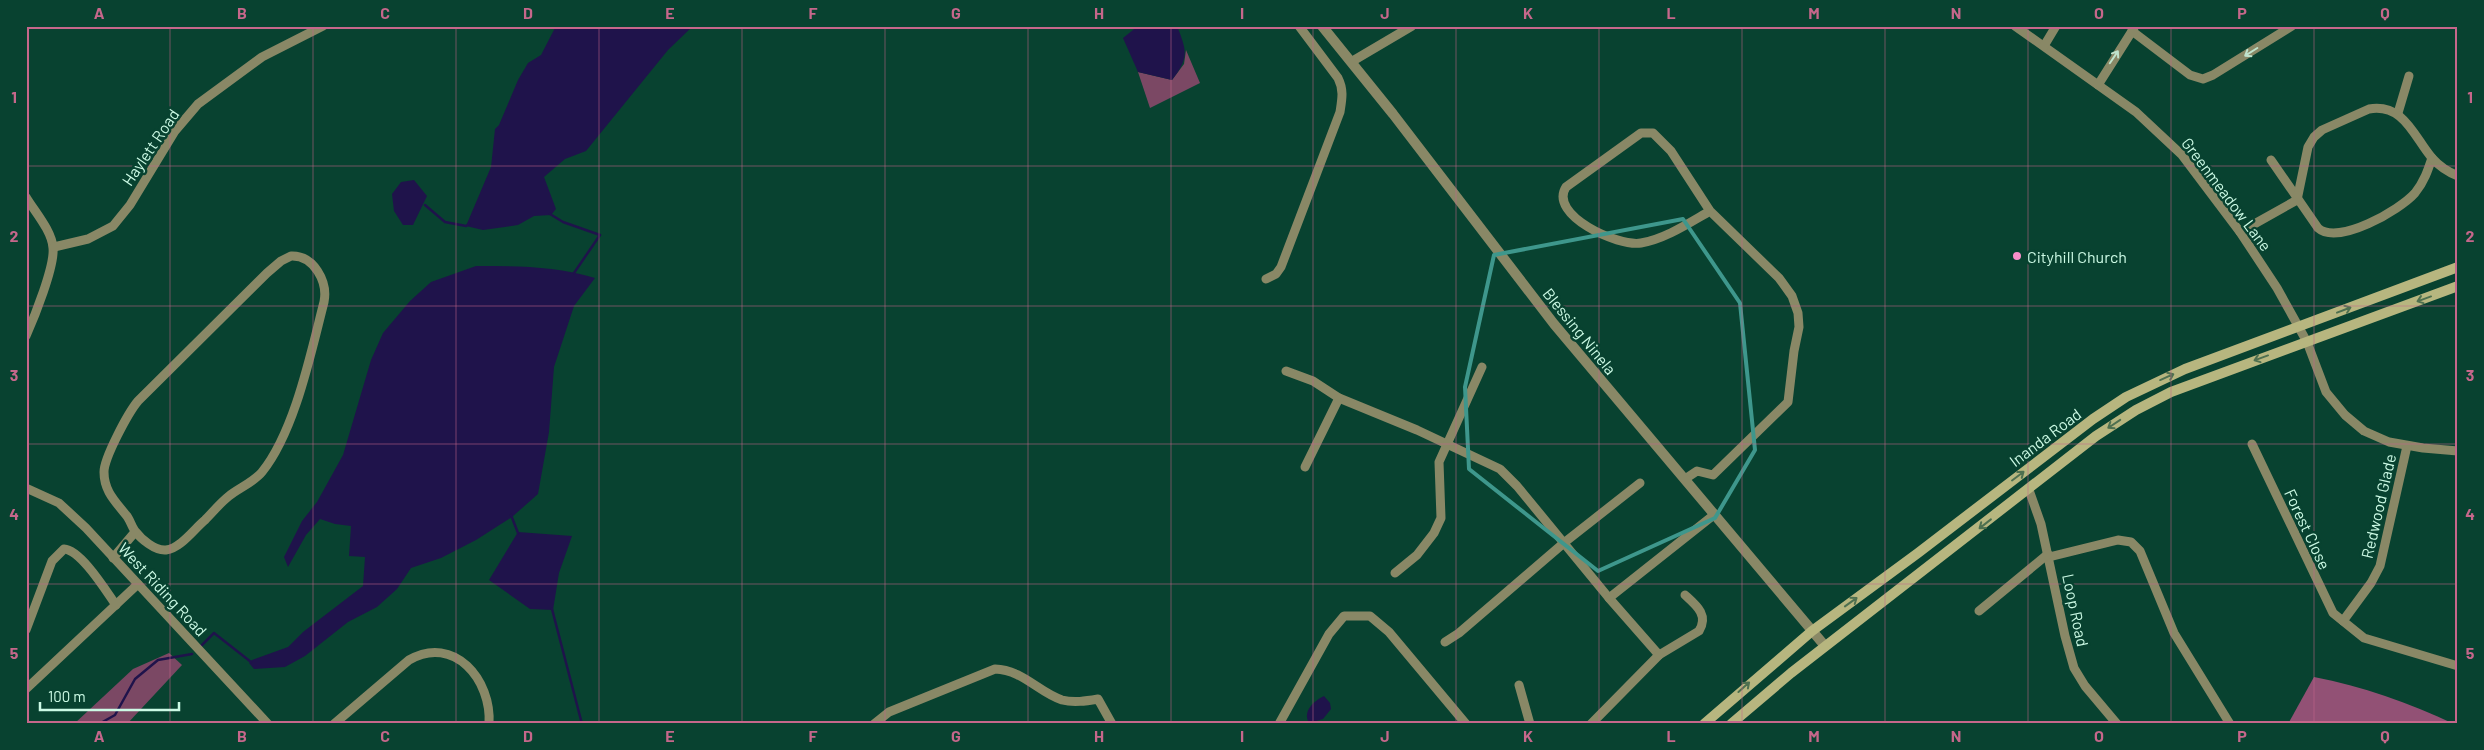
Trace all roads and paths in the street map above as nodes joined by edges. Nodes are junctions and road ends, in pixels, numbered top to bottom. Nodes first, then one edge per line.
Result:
1 (323, 26) edge
2 (1299, 26) edge
3 (1322, 26) edge
4 (1412, 26) edge
5 (2014, 26) edge
6 (2027, 26) edge
7 (2056, 26) edge
8 (2292, 26) edge
9 (2133, 29) edge
10 (2030, 38) junction
11 (2044, 46) junction
12 (1351, 62) junction
13 (2409, 76) dead end
14 (2098, 84) junction
15 (2398, 113) junction
16 (2432, 158) junction
17 (2271, 160) dead end
18 (2458, 176) edge
19 (26, 197) edge
20 (2297, 200) junction
21 (1710, 211) junction
22 (2240, 232) junction
23 (54, 247) junction
24 (2458, 267) edge
25 (1266, 279) dead end
26 (2458, 286) edge
27 (2298, 327) junction
28 (26, 336) edge
29 (2307, 342) junction
30 (1482, 368) dead end
31 (1286, 371) dead end
32 (1339, 398) junction
33 (1448, 444) junction
34 (2252, 444) dead end
35 (2408, 446) junction
36 (2458, 451) edge
37 (1305, 468) dead end
38 (1685, 478) junction
39 (1640, 483) dead end
40 (26, 488) edge
41 (2028, 490) junction
42 (1715, 514) junction
43 (136, 532) junction
44 (1565, 542) junction
45 (1960, 544) junction
46 (1918, 553) junction
47 (2048, 556) junction
48 (113, 558) junction
49 (1396, 573) dead end
50 (138, 584) junction
51 (1685, 595) dead end
52 (1609, 598) junction
53 (116, 604) junction
54 (1979, 611) dead end
55 (2343, 621) junction
56 (26, 630) edge
57 (1812, 631) junction
58 (1445, 642) dead end
59 (1825, 646) junction
60 (1659, 655) junction
61 (2458, 666) edge
62 (1519, 685) dead end
63 (26, 689) edge
64 (1724, 705) junction
65 (1742, 714) junction
66 (268, 724) edge
67 (334, 724) edge
68 (489, 724) edge
69 (874, 724) edge
70 (1112, 724) edge
71 (1279, 724) edge
72 (1466, 724) edge
73 (1530, 724) edge
74 (1591, 724) edge
75 (1704, 724) edge
76 (1731, 724) edge
77 (2118, 724) edge
78 (2230, 724) edge

1 - 23 street, Haylett Road
2 - 25 street
3 - 12 street, Blessing Ninela
4 - 12 street
5 - 10 street, Greenmeadow Lane
6 - 10 street
7 - 11 street
8 -> 9 street
14 -> 9 street
10 - 11 street, Greenmeadow Lane
11 - 14 street, Greenmeadow Lane
12 - 38 street, Blessing Ninela
13 - 15 street
14 - 22 street, Greenmeadow Lane
15 - 16 street
15 - 20 street
16 - 18 street
16 - 20 street
17 - 20 street
19 - 23 street
20 - 22 street
21 - 21 street
21 - 38 street
22 - 27 street, Greenmeadow Lane
23 - 28 street
27 -> 24 main road, Inanda Road
26 -> 29 main road, Inanda Road
27 - 29 street, Greenmeadow Lane
46 -> 27 main road, Inanda Road
29 - 35 street, Greenmeadow Lane
29 -> 41 main road, Inanda Road
30 - 33 street
31 - 32 street
32 - 33 street
32 - 37 street
33 - 44 street
33 - 49 street
34 - 55 street, Forest Close
35 - 36 street, Greenmeadow Lane
35 - 55 street, Redwood Glade
38 - 42 street, Blessing Ninela
39 - 44 street
40 - 48 street, West Riding Road
41 -> 45 main road, Inanda Road
41 - 47 street, Loop Road
42 - 52 street
42 - 57 street, Blessing Ninela
43 - 43 street
43 - 48 street
44 - 52 street
44 - 58 street
45 - 46 main road
45 - 59 main road, Inanda Road
57 -> 46 main road, Inanda Road
47 - 54 street
47 - 77 street, Loop Road
47 - 78 street
48 - 50 street, West Riding Road
50 - 53 street
50 - 66 street, West Riding Road
51 - 60 street
52 - 60 street
53 - 56 street
53 - 63 street
55 - 61 street, Forest Close
57 - 59 street, Blessing Ninela
64 -> 57 main road, Inanda Road
59 - 65 main road, Inanda Road
60 - 74 street
62 - 73 street
64 - 65 main road
64 - 75 main road, Inanda Road
65 - 76 main road, Inanda Road
67 - 68 street
69 - 70 street
71 - 72 street

